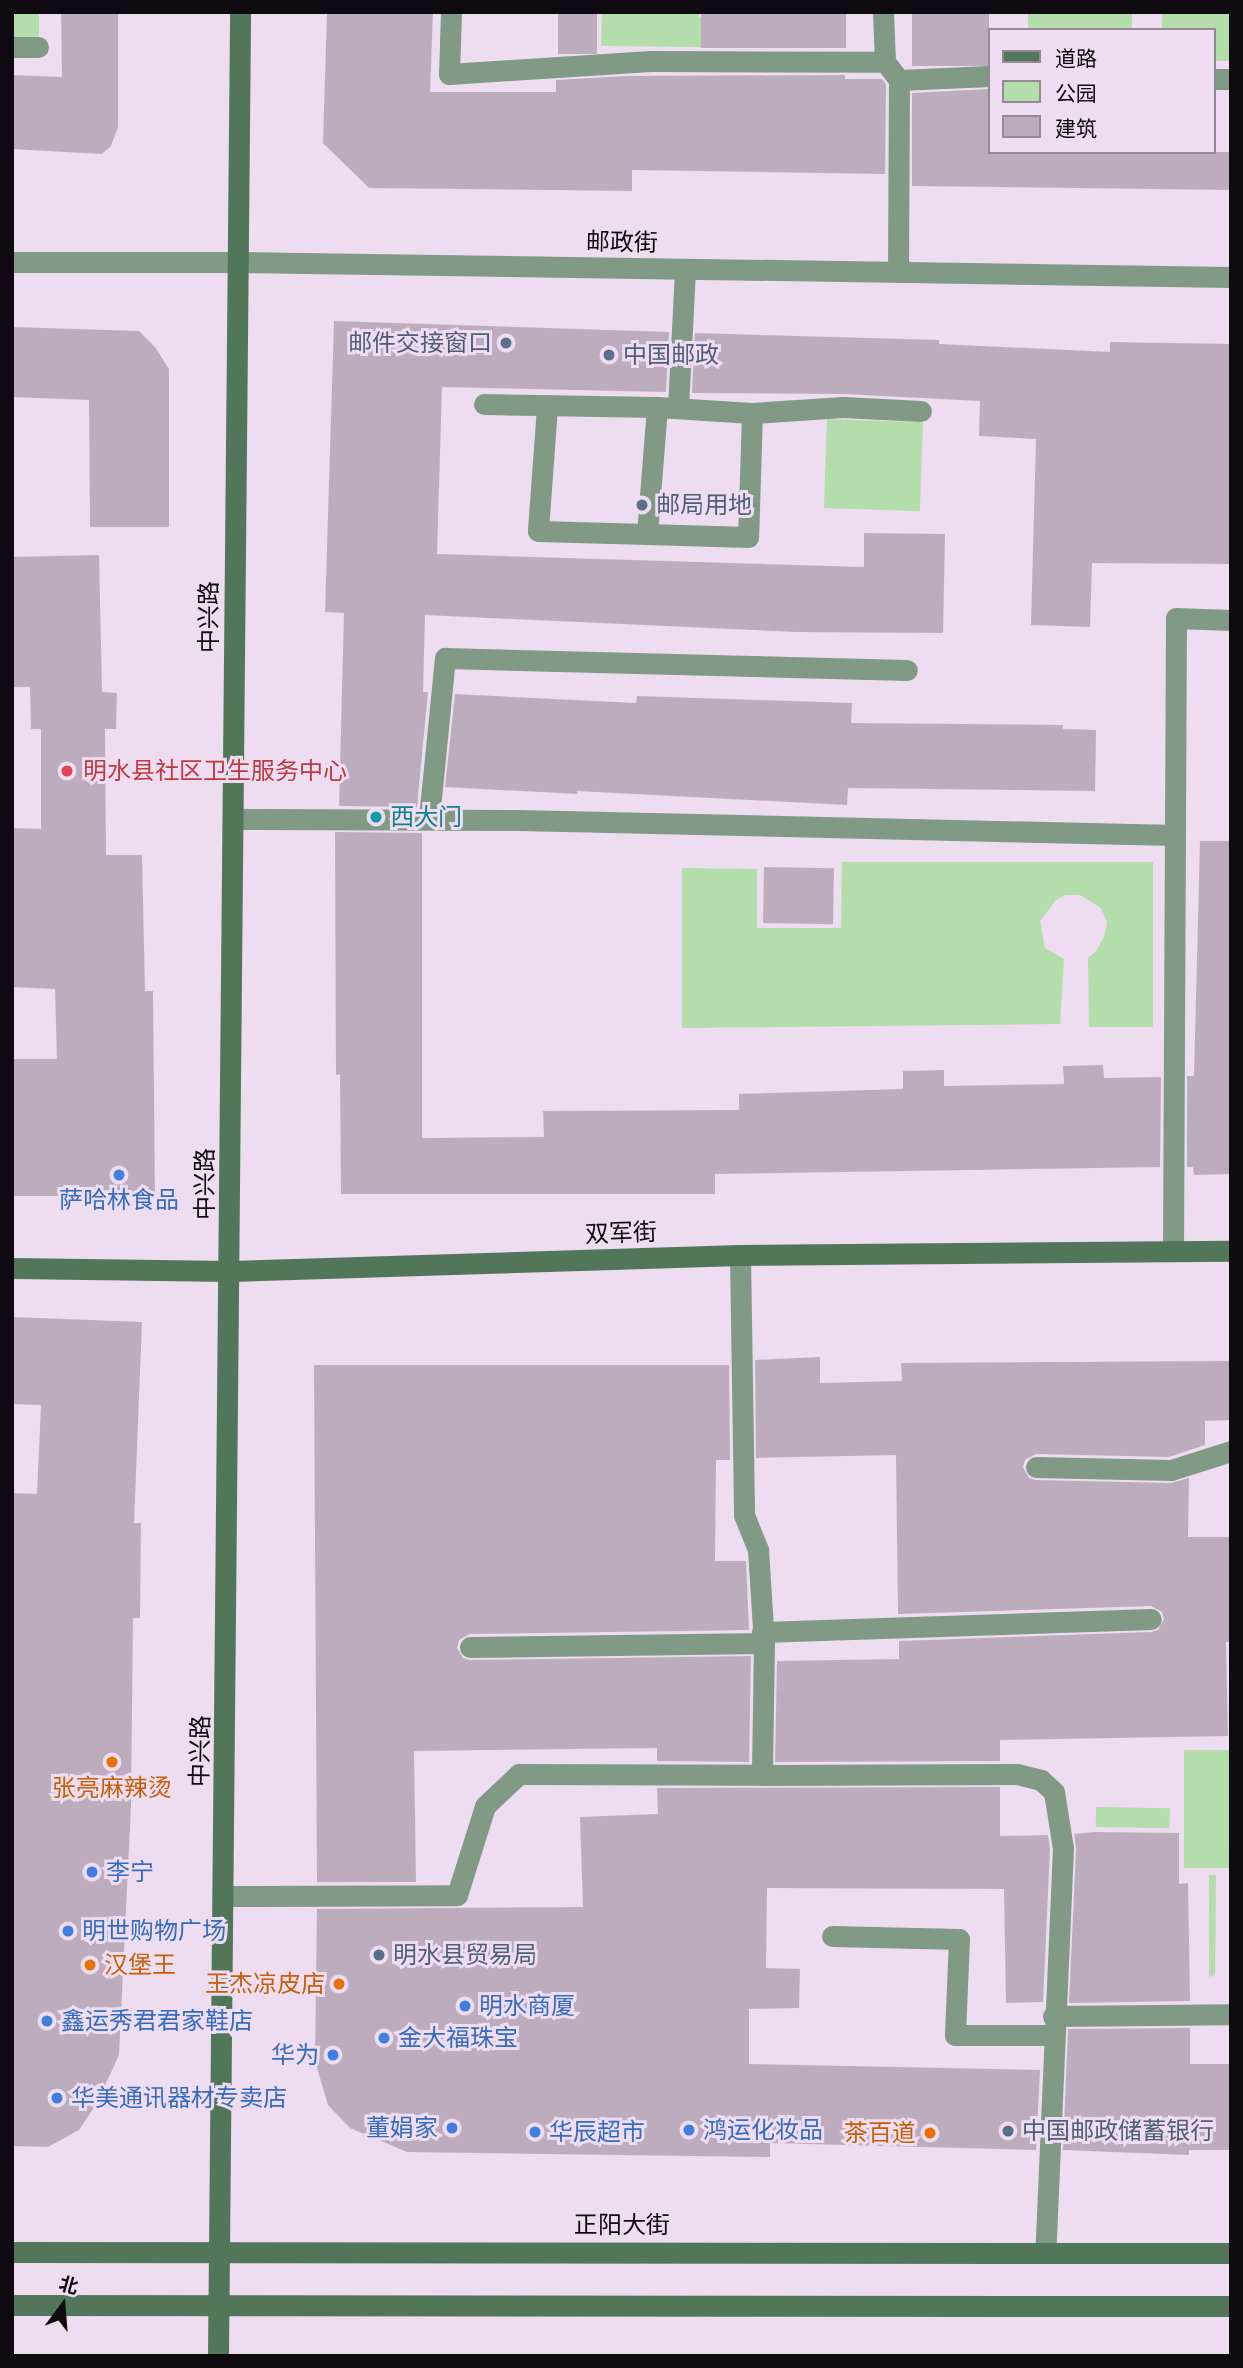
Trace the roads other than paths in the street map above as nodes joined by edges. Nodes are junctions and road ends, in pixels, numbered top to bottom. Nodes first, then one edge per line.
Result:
1 (240, 12) edge
2 (451, 12) edge
3 (883, 12) edge
4 (12, 47) edge
5 (38, 47) dead end
6 (885, 62) junction
7 (988, 76) edge
8 (899, 80) junction
9 (12, 262) edge
10 (237, 262) junction
11 (685, 269) junction
12 (898, 272) junction
13 (1231, 277) edge
14 (484, 404) dead end
15 (547, 407) junction
16 (668, 408) junction
17 (920, 411) dead end
18 (752, 413) junction
19 (647, 534) junction
20 (1231, 620) edge
21 (907, 670) dead end
22 (429, 818) junction
23 (234, 819) junction
24 (1175, 835) junction
25 (1172, 1251) junction
26 (1231, 1251) edge
27 (740, 1255) junction
28 (12, 1268) edge
29 (231, 1271) junction
30 (1231, 1451) edge
31 (1036, 1467) dead end
32 (1151, 1619) dead end
33 (763, 1638) junction
34 (470, 1647) dead end
35 (762, 1775) junction
36 (224, 1896) junction
37 (832, 1936) dead end
38 (1231, 2014) edge
39 (1053, 2026) junction
40 (220, 2250) junction
41 (12, 2252) edge
42 (1045, 2253) junction
43 (1231, 2253) edge
44 (220, 2304) junction
45 (12, 2305) edge
46 (1231, 2306) edge
47 (218, 2356) edge

1 - 10 main road, 中兴路
2 - 6 street
3 - 6 street
4 - 5 street
6 - 8 street
7 - 8 street
8 - 12 street
9 - 10 street, 邮政街
10 - 11 street, 邮政街
10 - 23 main road, 中兴路
11 - 12 street, 邮政街
11 - 16 street
12 - 13 street, 邮政街
14 - 15 street
15 - 16 street
15 - 19 street
16 - 18 street
16 - 19 street
17 - 18 street
18 - 19 street
20 - 24 street
21 - 22 street
22 - 23 street
22 - 24 street
23 - 29 main road, 中兴路
24 - 25 street
25 - 26 main road, 双军街
25 - 27 main road, 双军街
27 - 29 main road, 双军街
27 - 33 street
28 - 29 main road, 双军街
29 - 36 main road, 中兴路
30 - 31 street
32 - 33 street
33 - 34 street
33 - 35 street
35 - 36 street
35 - 39 street
36 - 40 main road, 中兴路
37 - 39 street
38 - 39 street
39 - 42 street
40 - 41 main road, 正阳大街
40 - 42 main road, 正阳大街
40 - 44 main road, 中兴路
42 - 43 main road, 正阳大街
44 - 45 main road
44 - 46 main road
44 - 47 main road, 中兴路

